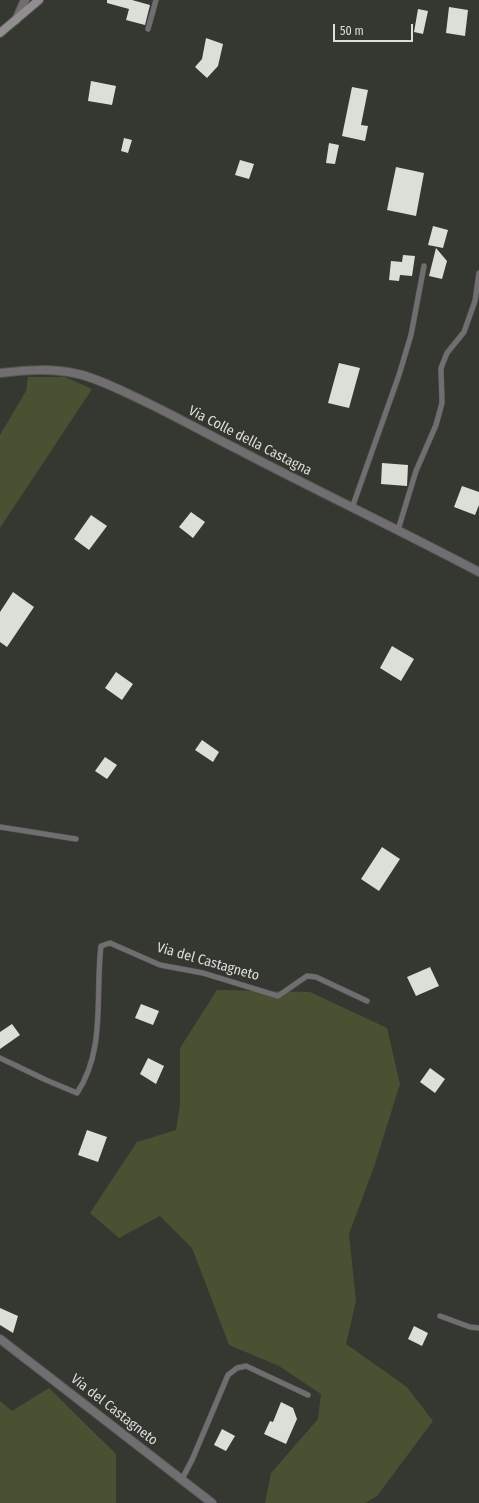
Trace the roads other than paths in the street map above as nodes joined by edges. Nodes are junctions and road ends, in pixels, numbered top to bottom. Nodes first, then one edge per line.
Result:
1 (25, 0) edge
2 (39, 0) edge
3 (156, 0) edge
4 (16, 20) junction
5 (148, 29) dead end
6 (0, 33) edge
7 (424, 266) dead end
8 (479, 273) edge
9 (0, 374) edge
10 (352, 508) junction
11 (398, 530) junction
12 (479, 572) edge
13 (0, 826) edge
14 (76, 839) dead end
15 (367, 1001) dead end
16 (0, 1058) edge
17 (440, 1316) dead end
18 (479, 1328) edge
19 (0, 1339) edge
20 (308, 1395) dead end
21 (182, 1479) junction
22 (212, 1503) edge

1 - 4 street
2 - 4 street
3 - 5 lane
4 - 6 street
7 - 10 lane
8 - 11 lane
9 - 10 street, Via Colle della Castagna
10 - 11 street, Via Colle della Castagna
11 - 12 street, Via Colle della Castagna
13 - 14 lane
15 - 16 lane, Via del Castagneto
17 - 18 lane
19 - 21 street, Via del Castagneto
20 - 21 lane
21 - 22 street, Via del Castagneto

